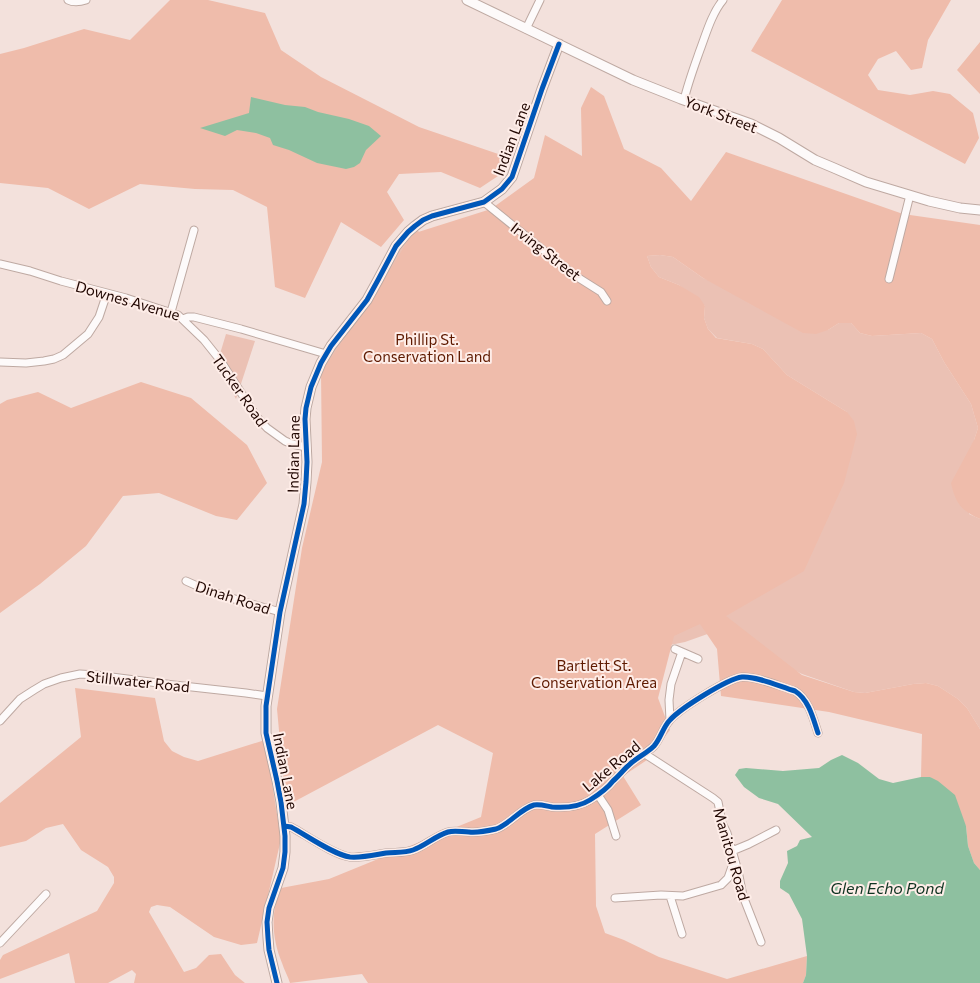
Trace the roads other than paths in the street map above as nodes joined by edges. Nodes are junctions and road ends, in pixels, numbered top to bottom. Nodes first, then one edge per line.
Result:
1 (68, 0) edge
2 (86, 0) edge
3 (467, 0) edge
4 (540, 0) edge
5 (723, 0) edge
6 (526, 29) junction
7 (559, 44) junction
8 (684, 100) junction
9 (910, 194) junction
10 (484, 202) junction
11 (980, 210) edge
12 (194, 230) dead end
13 (0, 264) edge
14 (889, 279) dead end
15 (108, 293) junction
16 (607, 301) dead end
17 (171, 312) junction
18 (183, 319) junction
19 (326, 354) junction
20 (0, 362) edge
21 (306, 447) junction
22 (186, 581) dead end
23 (280, 612) junction
24 (698, 659) dead end
25 (267, 696) junction
26 (670, 720) junction
27 (0, 721) edge
28 (818, 733) dead end
29 (645, 754) junction
30 (598, 795) junction
31 (284, 826) junction
32 (776, 830) dead end
33 (616, 836) dead end
34 (732, 852) junction
35 (734, 861) junction
36 (46, 894) dead end
37 (670, 896) junction
38 (615, 898) dead end
39 (682, 934) dead end
40 (761, 942) dead end
41 (0, 943) edge
42 (278, 983) edge

1 - 2 street
3 - 6 street, York Street
4 - 6 street
5 - 8 street
6 - 7 street, York Street
7 - 8 street, York Street
7 - 10 street, Indian Lane
8 - 9 street, York Street
9 - 11 street, York Street
9 - 14 street
10 - 16 street, Irving Street
10 - 19 street, Indian Lane
12 - 17 street
13 - 15 street, Downes Avenue
15 - 17 street, Downes Avenue
15 - 20 street
17 - 18 street, Downes Avenue
18 - 19 street, Downes Avenue
18 - 21 street, Tucker Road
19 - 21 street, Indian Lane
21 - 23 street, Indian Lane
22 - 23 street, Dinah Road
23 - 25 street, Indian Lane
24 - 26 street
25 - 27 street, Stillwater Road
25 - 31 street, Indian Lane
26 - 28 street
26 - 29 street, Lake Road
29 - 30 street, Lake Road
29 - 34 street, Manitou Road
30 - 31 street, Lake Road
30 - 33 street
31 - 42 street, Indian Lane
32 - 34 street
34 - 35 street, Manitou Road
35 - 37 street
35 - 40 street, Manitou Road
36 - 41 street
37 - 38 street
37 - 39 street

